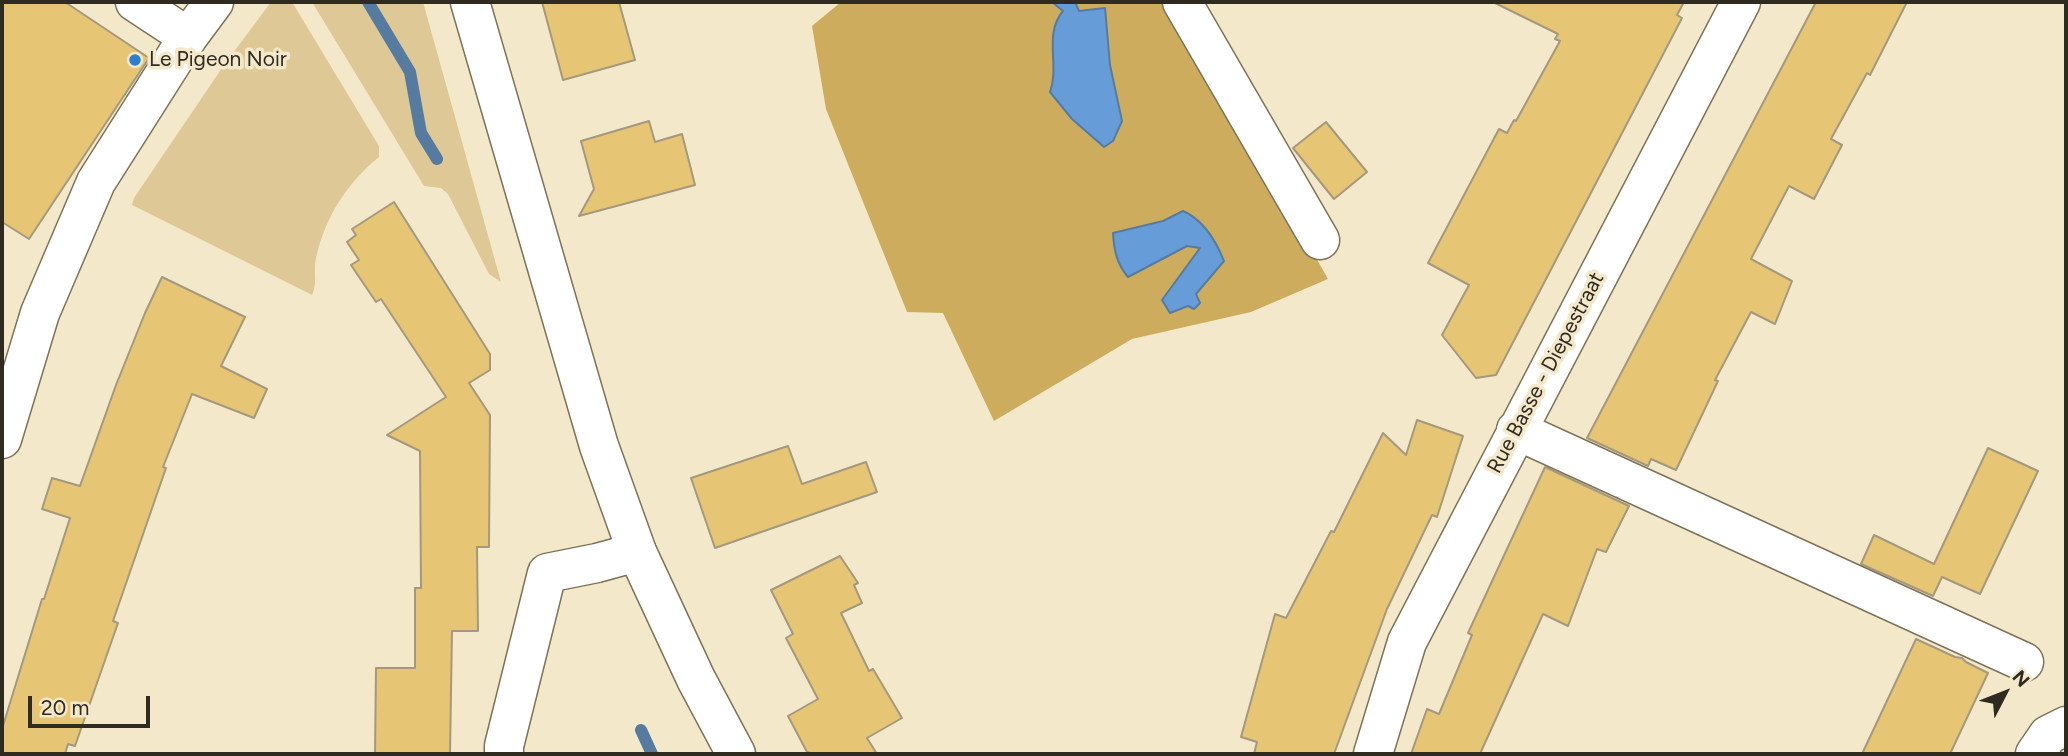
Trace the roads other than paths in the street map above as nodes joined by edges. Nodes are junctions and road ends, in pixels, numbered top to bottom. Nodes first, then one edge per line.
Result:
1 (135, 2) edge
2 (214, 2) edge
3 (470, 2) edge
4 (1182, 2) edge
5 (1741, 2) edge
6 (188, 37) junction
7 (1320, 240) dead end
8 (1516, 430) junction
9 (2, 439) edge
10 (637, 552) junction
11 (2024, 663) dead end
12 (2066, 726) edge
13 (504, 754) edge
14 (736, 754) edge
15 (1373, 754) edge
16 (2035, 754) edge

1 - 6 street
2 - 6 street
3 - 10 street
4 - 7 street
5 - 8 street, Rue Basse - Diepestraat
6 - 9 street
8 - 11 street
8 - 15 street, Rue Basse - Diepestraat
10 - 13 street
10 - 14 street
12 - 16 street

